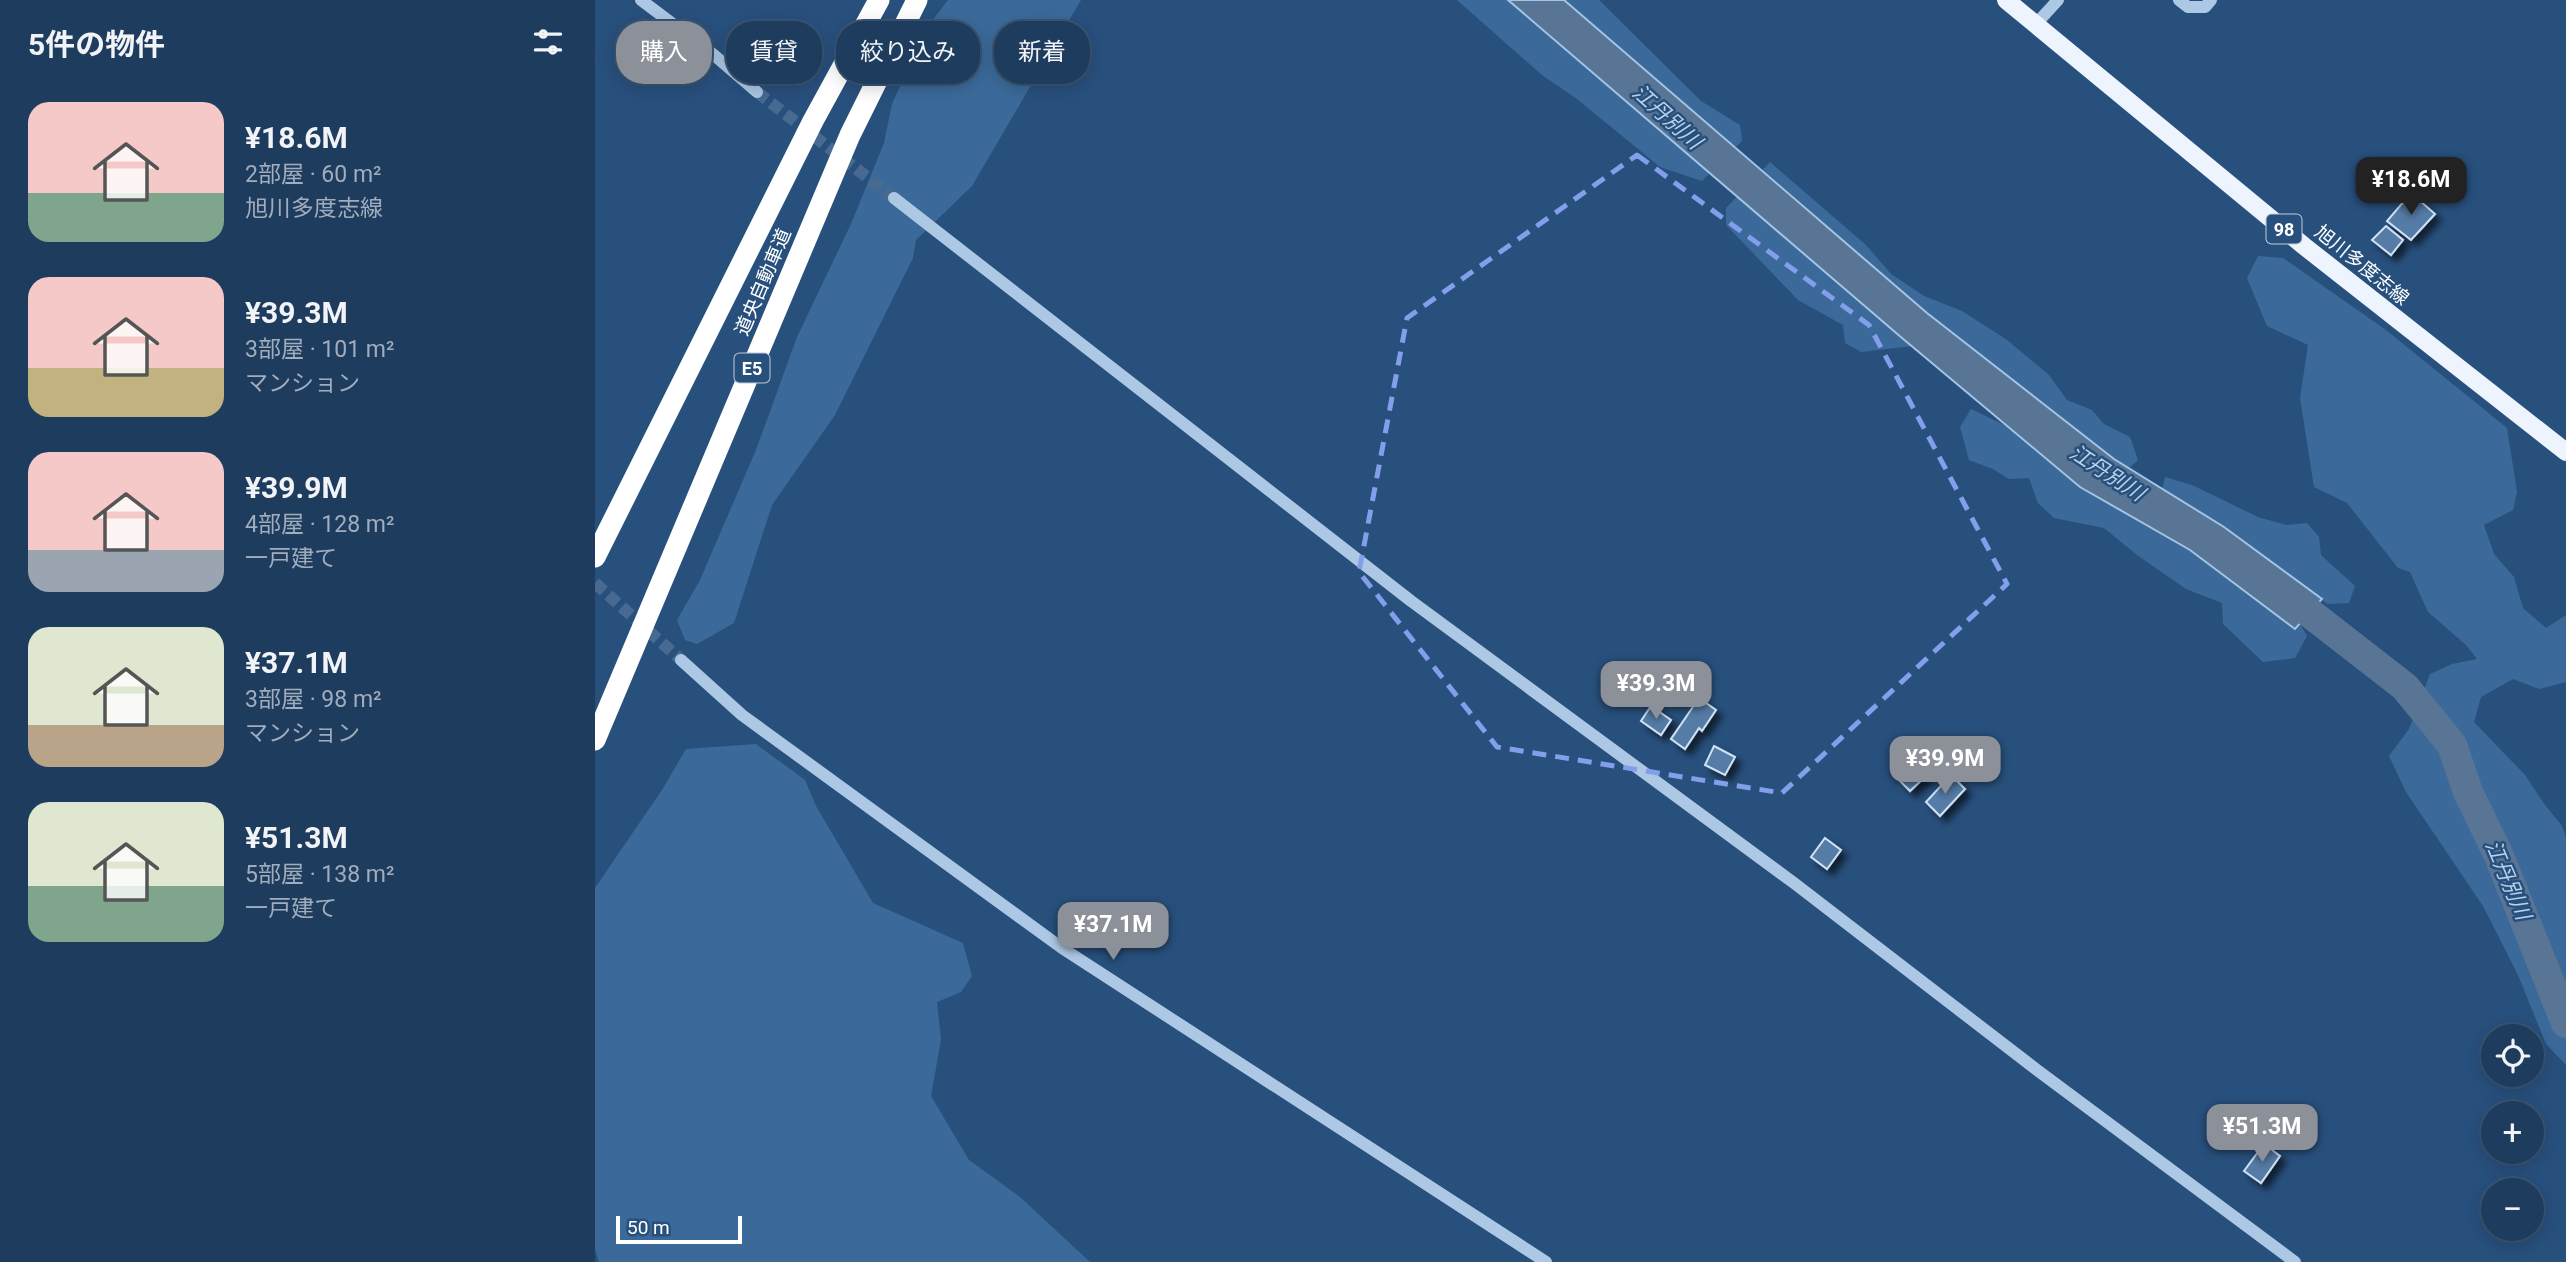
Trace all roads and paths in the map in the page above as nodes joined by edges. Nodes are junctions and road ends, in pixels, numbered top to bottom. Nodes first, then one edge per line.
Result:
1 (641, 0) edge
2 (879, 0) edge
3 (917, 0) edge
4 (2007, 0) edge
5 (2058, 0) edge
6 (2179, 0) edge
7 (2211, 0) edge
8 (2036, 24) junction
9 (757, 92) tunnel mouth
10 (894, 198) tunnel mouth
11 (2566, 452) edge
12 (595, 557) edge
13 (681, 660) tunnel mouth
14 (595, 740) edge
15 (1546, 1262) edge
16 (2295, 1262) edge

1 - 9 street
2 - 12 highway, 道央自動車道
3 - 14 highway, 道央自動車道 / E5
4 - 8 main road, 旭川多度志線 / 98
5 - 8 street
6 - 7 street
8 - 11 main road, 旭川多度志線 / 98
10 - 16 street
13 - 15 street

